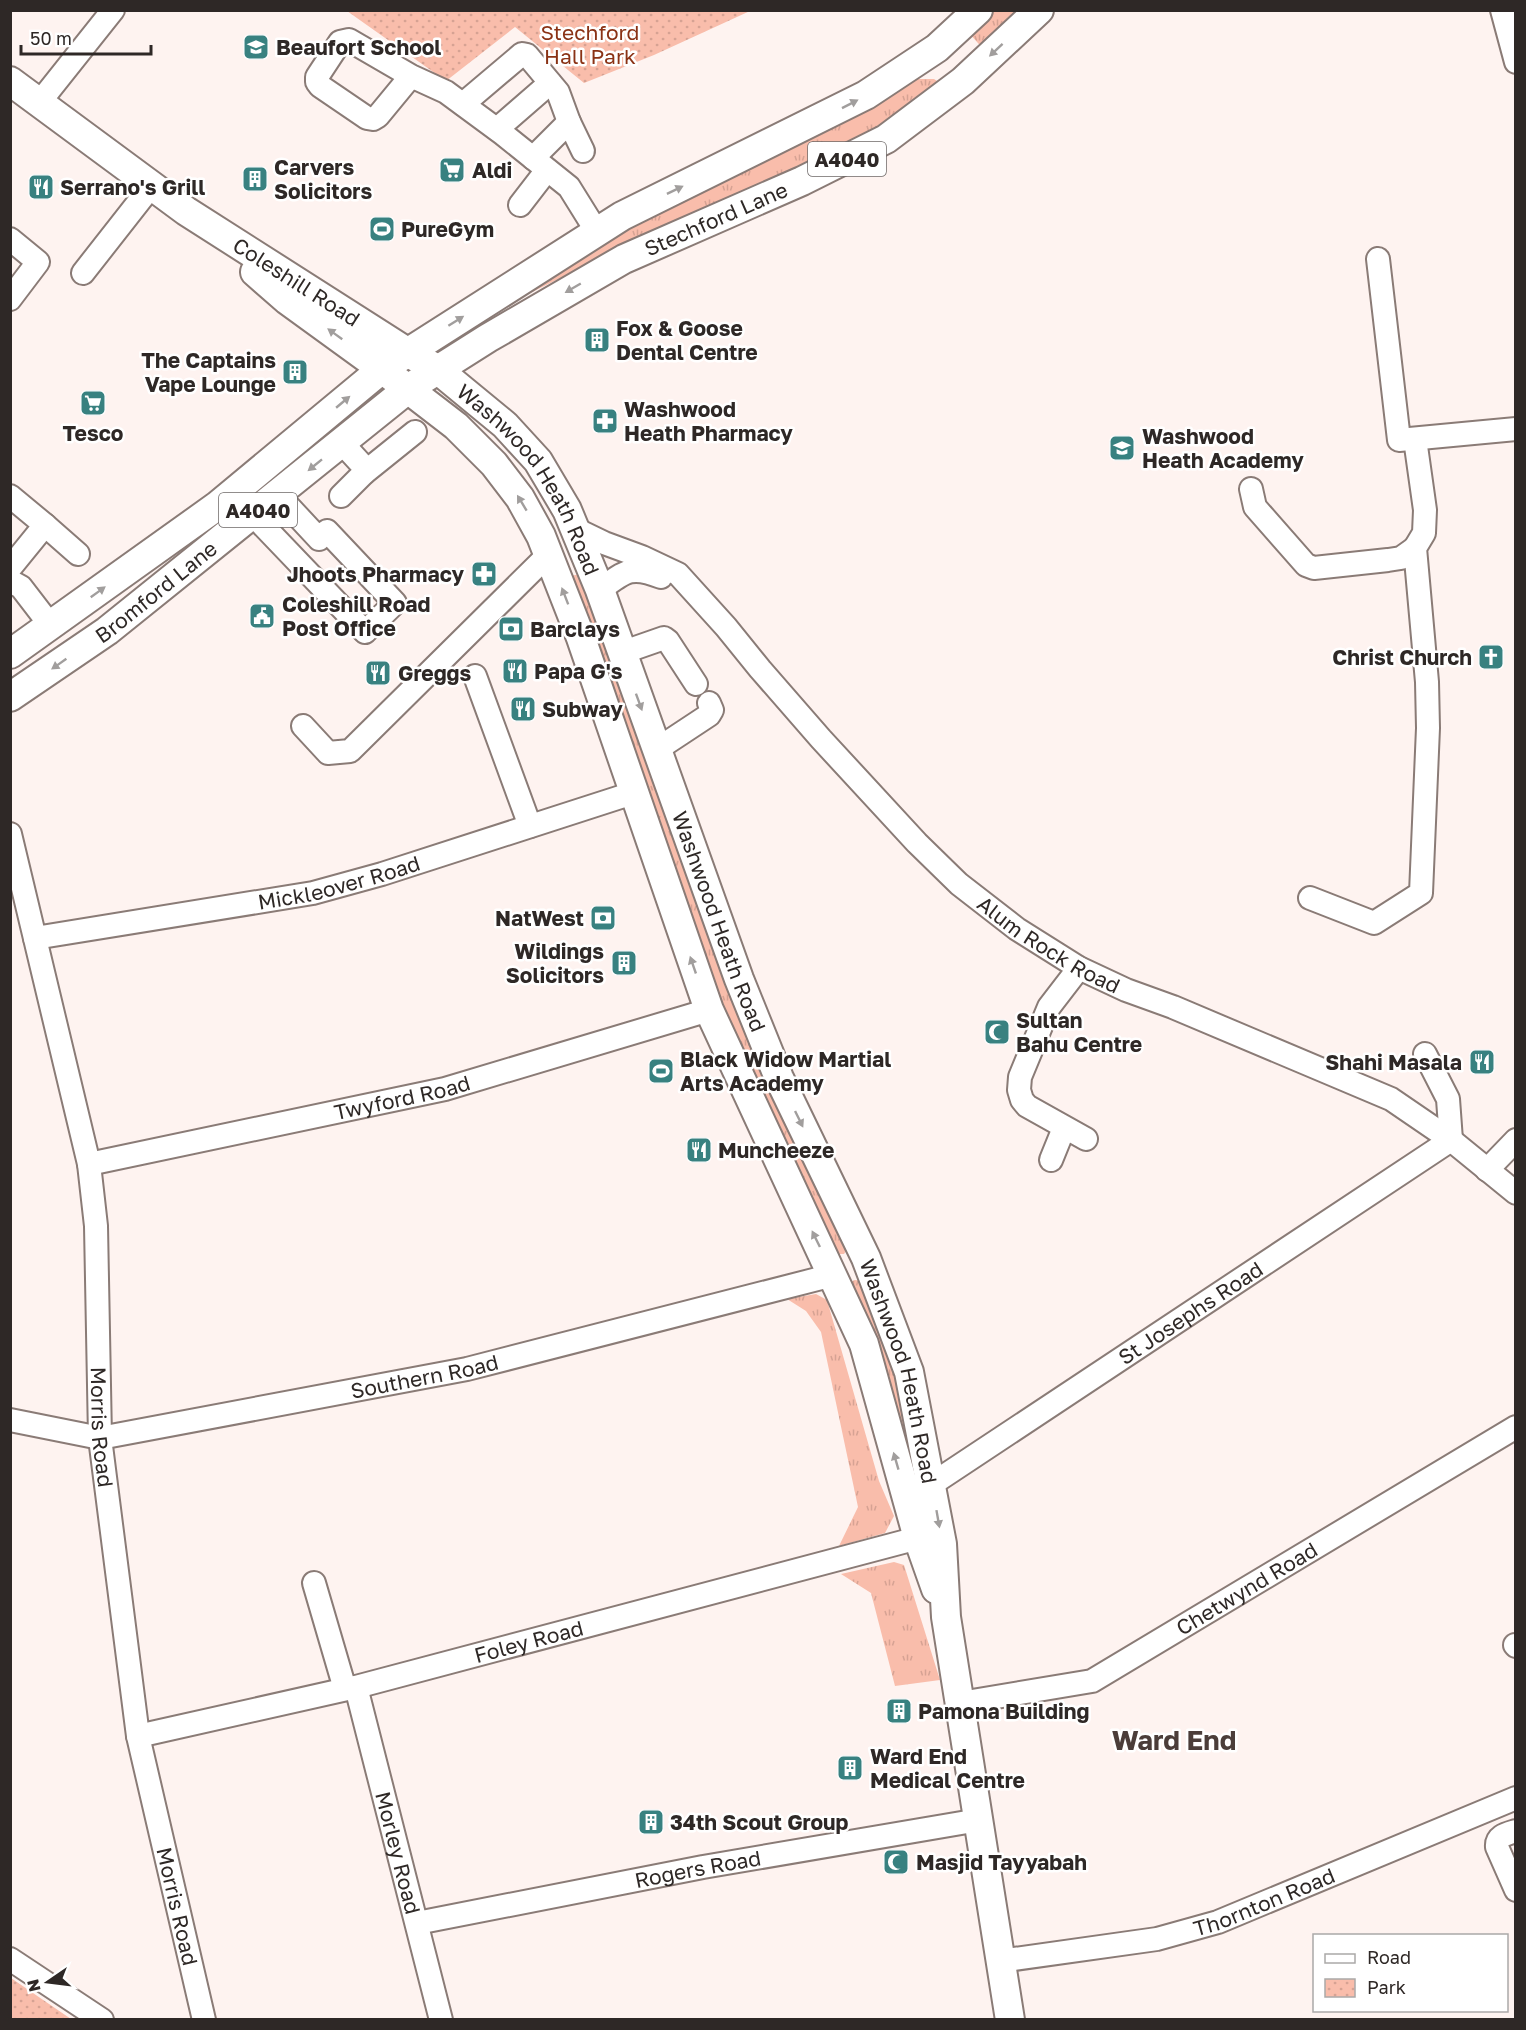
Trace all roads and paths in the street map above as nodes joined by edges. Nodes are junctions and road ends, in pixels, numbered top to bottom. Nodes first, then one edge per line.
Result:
1 (113, 10) edge
2 (978, 10) edge
3 (1040, 10) edge
4 (1502, 10) edge
5 (937, 48) junction
6 (1515, 62) edge
7 (411, 76) dead end
8 (10, 81) edge
9 (963, 81) junction
10 (550, 83) junction
11 (39, 103) junction
12 (463, 104) junction
13 (569, 122) junction
14 (497, 129) junction
15 (584, 151) dead end
16 (540, 164) junction
17 (152, 185) junction
18 (520, 205) dead end
19 (186, 211) junction
20 (597, 232) junction
21 (10, 239) edge
22 (1378, 259) dead end
23 (83, 273) dead end
24 (10, 299) edge
25 (407, 352) junction
26 (382, 369) junction
27 (437, 369) junction
28 (409, 388) junction
29 (1515, 429) edge
30 (415, 432) dead end
31 (1415, 439) junction
32 (342, 443) junction
33 (364, 473) junction
34 (1251, 489) dead end
35 (278, 495) junction
36 (341, 495) dead end
37 (10, 496) edge
38 (253, 515) junction
39 (571, 519) junction
40 (45, 525) junction
41 (1415, 548) junction
42 (78, 554) dead end
43 (549, 554) junction
44 (10, 568) edge
45 (10, 581) edge
46 (600, 590) junction
47 (699, 599) junction
48 (51, 626) junction
49 (621, 653) junction
50 (10, 654) edge
51 (475, 676) dead end
52 (696, 684) dead end
53 (10, 698) edge
54 (709, 703) dead end
55 (303, 726) dead end
56 (656, 750) junction
57 (633, 793) junction
58 (530, 826) junction
59 (10, 834) edge
60 (1310, 898) dead end
61 (35, 938) junction
62 (1079, 968) junction
63 (709, 1010) junction
64 (1425, 1054) dead end
65 (1064, 1128) junction
66 (1086, 1139) dead end
67 (1450, 1140) junction
68 (1515, 1140) edge
69 (1051, 1160) dead end
70 (89, 1164) junction
71 (1487, 1170) junction
72 (1515, 1191) edge
73 (865, 1256) junction
74 (833, 1275) junction
75 (10, 1420) edge
76 (1515, 1427) edge
77 (100, 1438) junction
78 (932, 1484) junction
79 (918, 1538) junction
80 (314, 1583) dead end
81 (946, 1617) junction
82 (350, 1688) junction
83 (960, 1703) junction
84 (138, 1736) junction
85 (1515, 1798) edge
86 (979, 1820) junction
87 (1515, 1830) edge
88 (1515, 1890) edge
89 (417, 1923) junction
90 (10, 1959) edge
91 (1000, 1961) junction
92 (1005, 2018) edge
93 (102, 2019) edge
94 (204, 2019) edge
95 (441, 2019) edge

1 - 11 street
2 - 5 main road, Stechford Lane / A4040
3 -> 9 main road, Stechford Lane / A4040
4 - 6 street
5 - 9 main road
20 -> 5 main road, Stechford Lane / A4040
7 - 12 street
8 - 11 main road, Coleshill Road
9 -> 27 main road, Stechford Lane / A4040
10 - 12 street
10 - 13 street
10 - 14 street
11 - 17 main road, Coleshill Road
12 - 14 street
13 - 15 street
13 - 16 street
14 - 16 street
16 - 18 street
16 - 20 street
17 - 19 main road, Coleshill Road
17 - 23 street
19 - 25 main road, Coleshill Road
26 -> 19 main road, Coleshill Road
25 -> 20 main road, Stechford Lane / A4040
21 - 24 street
22 - 31 street
25 - 26 main road, Stechford Lane / A4040
25 - 27 main road, Washwood Heath Road
26 - 28 main road, Washwood Heath Road
48 -> 26 main road, Bromford Lane / A4040
27 - 28 main road, Stechford Lane / A4040
27 - 39 main road, Washwood Heath Road
28 - 32 main road, Bromford Lane / A4040
43 -> 28 main road, Washwood Heath Road
29 - 31 street
30 - 33 street
31 - 41 street
32 - 33 street
32 -> 35 main road, Bromford Lane / A4040
33 - 36 street
34 - 41 street
35 - 38 main road, Bromford Lane / A4040
35 - 38 street
37 - 40 street
38 -> 53 main road, Bromford Lane / A4040
39 - 46 main road, Washwood Heath Road
39 - 47 street, Alum Rock Road
40 - 42 street
40 - 44 street
41 - 60 street
43 - 55 street
57 -> 43 main road, Washwood Heath Road
45 - 48 street
46 - 47 street, Alum Rock Road
46 - 49 main road, Washwood Heath Road
47 - 62 street, Alum Rock Road
48 - 50 main road, Bromford Lane / A4040
49 - 52 street
49 -> 56 main road, Washwood Heath Road
51 - 58 street
54 - 56 street
56 -> 73 main road, Washwood Heath Road
57 - 58 street, Mickleover Road
63 -> 57 main road, Washwood Heath Road
58 - 61 street, Mickleover Road
59 - 61 street, Morris Road
61 - 70 street, Morris Road
62 - 65 street
62 - 67 street, Alum Rock Road
63 - 70 street, Twyford Road
74 -> 63 main road, Washwood Heath Road
64 - 67 street
65 - 66 street
65 - 69 street
67 - 71 street, Alum Rock Road
67 - 78 street, St Josephs Road
68 - 71 street
70 - 77 street, Morris Road
71 - 72 street, Alum Rock Road
73 - 74 main road
73 - 78 main road, Washwood Heath Road
74 - 77 street, Southern Road
79 -> 74 main road, Washwood Heath Road
75 - 77 street, Southern Road
76 - 83 street, Chetwynd Road
77 - 84 street, Morris Road
78 -> 81 main road, Washwood Heath Road
79 - 81 main road, Washwood Heath Road
79 - 82 street, Foley Road
80 - 82 street, Morley Road
81 - 83 main road, Washwood Heath Road
82 - 84 street, Foley Road
82 - 89 street, Morley Road
83 - 86 main road, Washwood Heath Road
84 - 94 street, Morris Road
85 - 91 street, Thornton Road
86 - 89 street, Rogers Road
86 - 91 main road, Washwood Heath Road
87 - 88 street
89 - 95 street, Morley Road
90 - 93 street
91 - 92 main road, Washwood Heath Road

